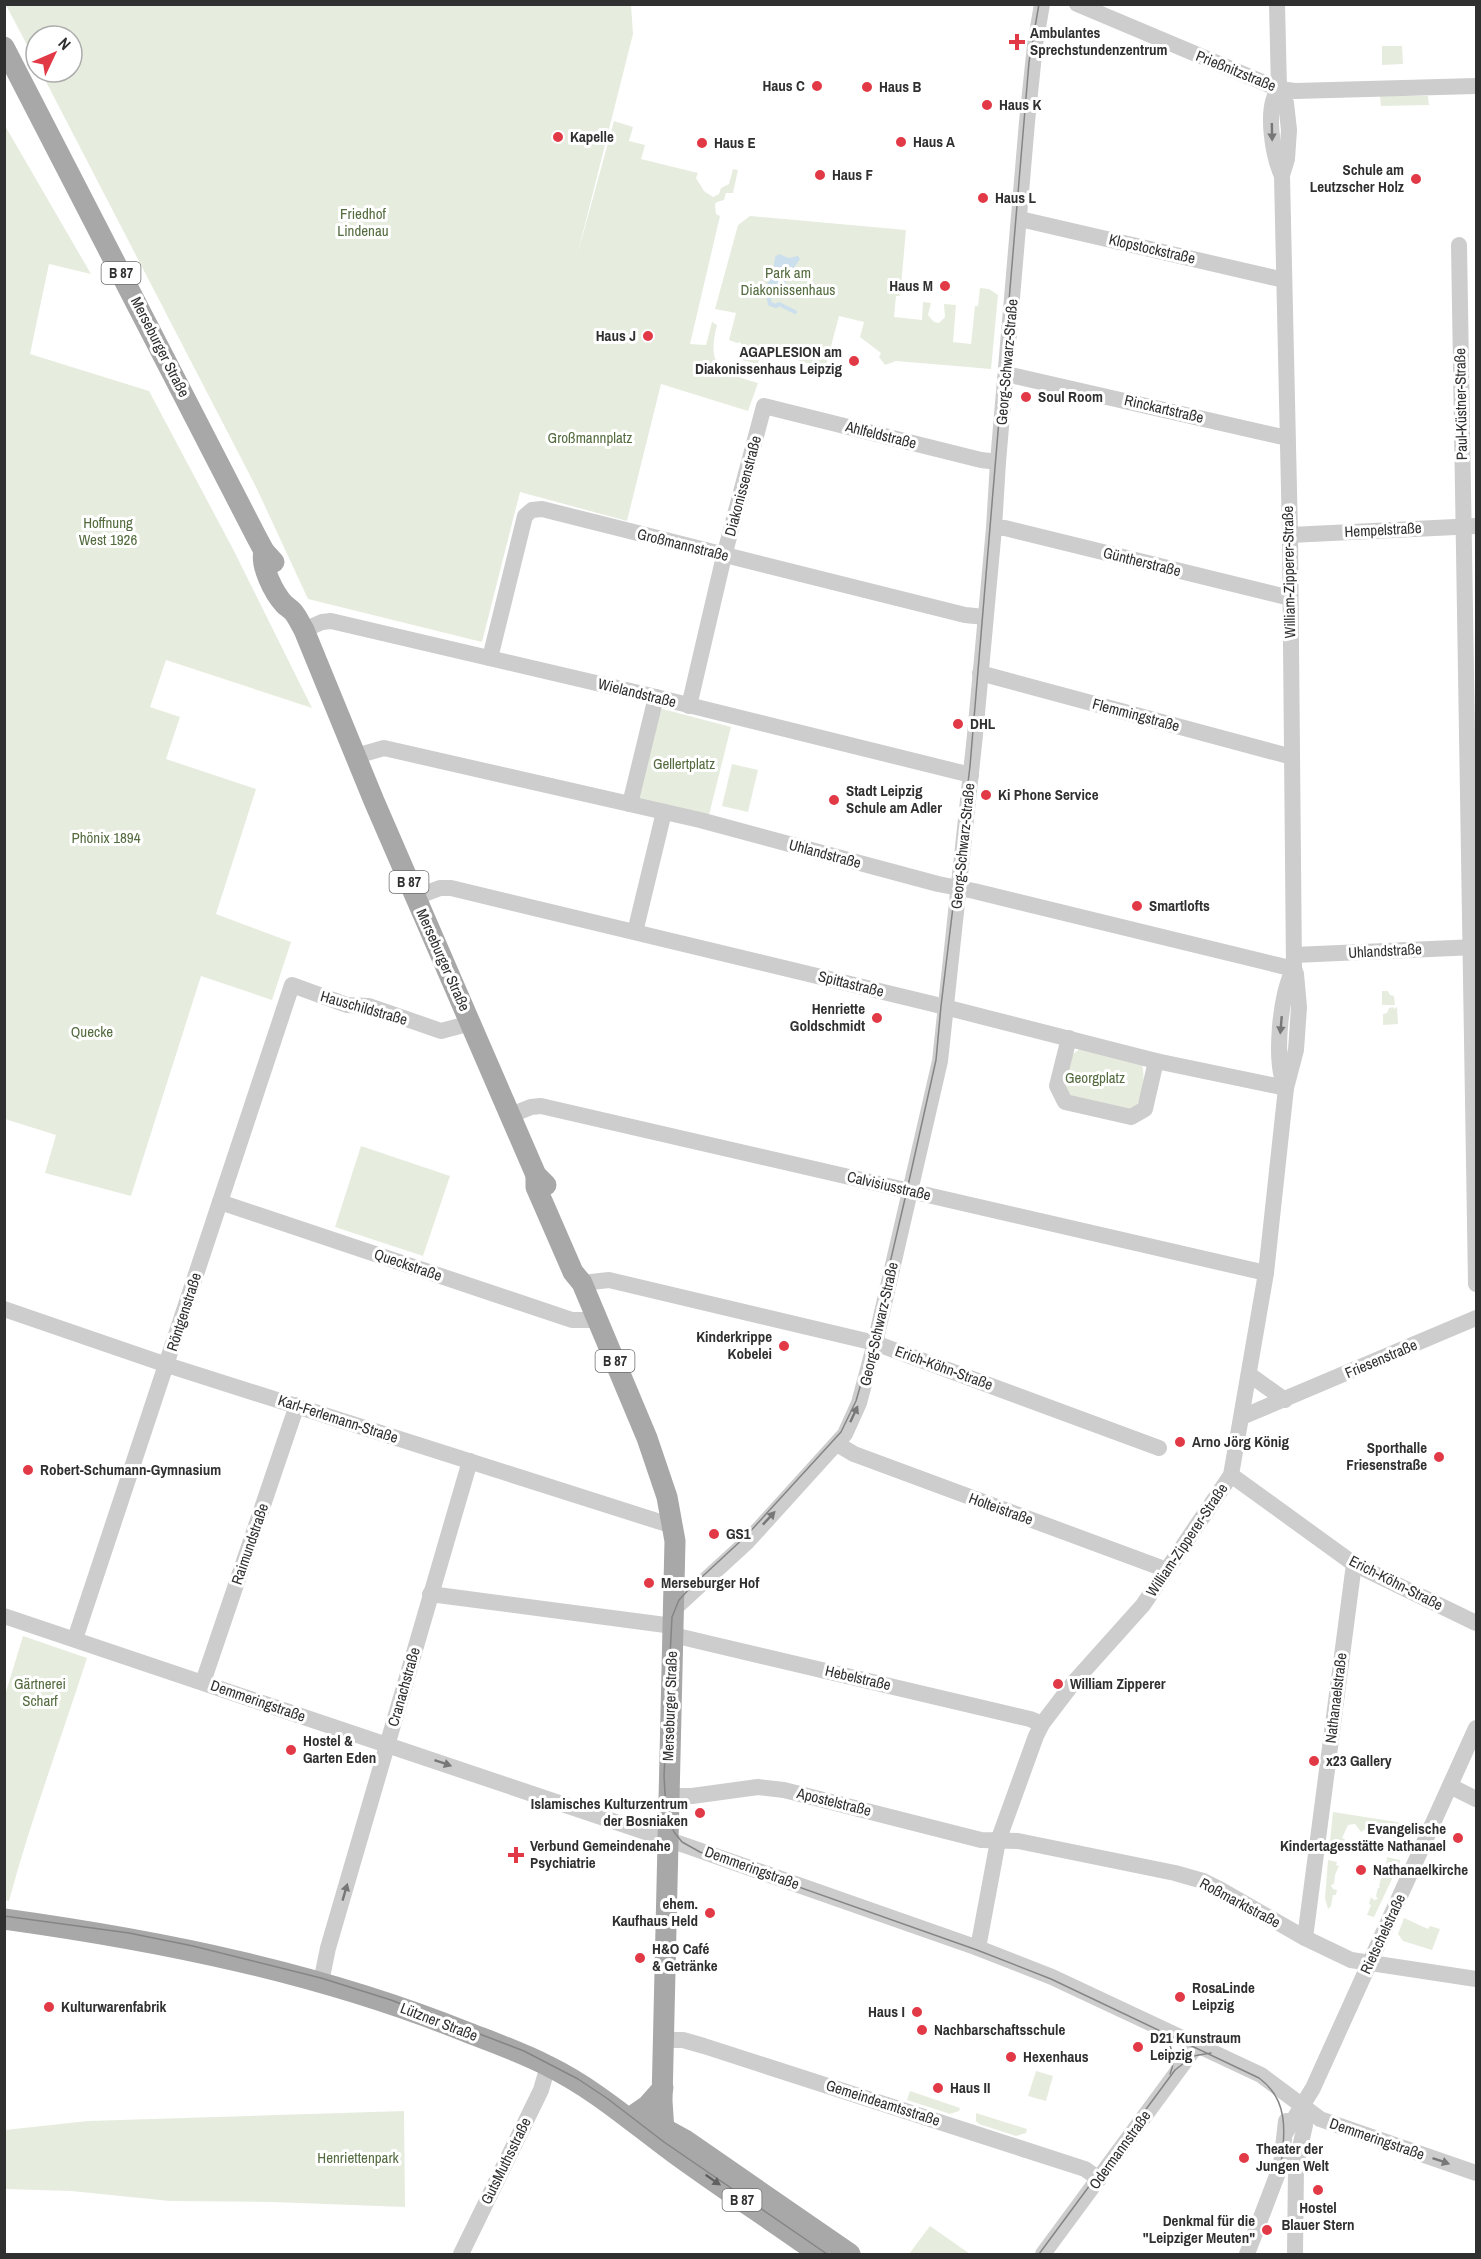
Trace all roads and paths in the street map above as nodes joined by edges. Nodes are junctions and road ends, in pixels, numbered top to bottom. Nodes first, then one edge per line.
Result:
1 (1042, 4) edge
2 (1077, 4) edge
3 (1277, 4) edge
4 (4, 47) edge
5 (1476, 86) edge
6 (1279, 89) junction
7 (1020, 219) junction
8 (1458, 245) dead end
9 (1284, 280) junction
10 (1006, 374) junction
11 (764, 406) joint
12 (1287, 438) junction
13 (998, 462) junction
14 (1470, 526) edge
15 (994, 528) junction
16 (1290, 535) junction
17 (724, 556) junction
18 (1290, 598) junction
19 (985, 617) junction
20 (299, 621) junction
21 (490, 658) junction
22 (981, 673) junction
23 (656, 697) junction
24 (689, 706) junction
25 (356, 756) junction
26 (1292, 757) junction
27 (971, 775) junction
28 (630, 804) junction
29 (664, 812) junction
30 (958, 888) junction
31 (416, 897) junction
32 (635, 932) junction
33 (1474, 947) edge
34 (1294, 962) junction
35 (292, 985) joint
36 (945, 1007) junction
37 (471, 1023) junction
38 (1069, 1038) junction
39 (1156, 1061) junction
40 (1286, 1088) junction
41 (512, 1115) junction
42 (910, 1190) junction
43 (220, 1202) junction
44 (1266, 1273) junction
45 (582, 1283) junction
46 (1476, 1284) edge
47 (4, 1309) edge
48 (596, 1317) junction
49 (1476, 1318) edge
50 (875, 1343) junction
51 (167, 1365) junction
52 (1250, 1375) junction
53 (1285, 1400) junction
54 (297, 1405) junction
55 (1242, 1417) junction
56 (837, 1444) junction
57 (1160, 1448) dead end
58 (470, 1461) junction
59 (1231, 1475) junction
60 (673, 1526) junction
61 (1354, 1564) junction
62 (1167, 1570) junction
63 (430, 1594) junction
64 (4, 1616) edge
65 (674, 1623) junction
66 (1476, 1623) edge
67 (75, 1639) junction
68 (203, 1682) junction
69 (1042, 1724) junction
70 (1476, 1728) edge
71 (388, 1745) junction
72 (1450, 1786) junction
73 (668, 1796) junction
74 (1476, 1799) edge
75 (669, 1840) junction
76 (998, 1841) junction
77 (4, 1919) edge
78 (1305, 1938) junction
79 (978, 1948) junction
80 (1369, 1964) junction
81 (1476, 1979) edge
82 (321, 1982) junction
83 (664, 2040) junction
84 (1197, 2044) junction
85 (548, 2066) junction
86 (1273, 2085) junction
87 (663, 2088) junction
88 (625, 2111) junction
89 (1294, 2119) junction
90 (664, 2137) junction
91 (1476, 2173) edge
92 (1099, 2179) junction
93 (460, 2254) edge
94 (819, 2254) edge
95 (850, 2254) edge
96 (1043, 2254) edge
97 (1247, 2254) edge
98 (1295, 2254) edge

1 - 7 street, Georg-Schwarz-Straße
2 - 6 street, Prießnitzstraße
3 - 6 street, William-Zipperer-Straße
4 - 20 main road, Merseburger Straße / B 87
5 - 6 street, Prießnitzstraße
6 - 9 street, William-Zipperer-Straße
7 - 9 street, Klopstockstraße
7 - 10 street, Georg-Schwarz-Straße
8 - 14 street, Paul-Küstner-Straße
9 - 12 street, William-Zipperer-Straße
10 - 12 street, Rinckartstraße
10 - 13 street, Georg-Schwarz-Straße
11 - 13 street, Ahlfeldstraße
11 - 17 street, Diakonissenstraße
12 - 16 street, William-Zipperer-Straße
13 - 15 street, Georg-Schwarz-Straße
14 - 16 street, Hempelstraße
14 - 33 street, Paul-Küstner-Straße
15 - 18 street, Güntherstraße
15 - 19 street, Georg-Schwarz-Straße
16 - 18 street, William-Zipperer-Straße
17 - 19 street, Großmannstraße
17 - 21 street, Großmannstraße
17 - 24 street, Diakonissenstraße
18 - 26 street, William-Zipperer-Straße
19 - 22 street, Georg-Schwarz-Straße
20 - 21 street, Wielandstraße
20 - 25 main road, Merseburger Straße / B 87
21 - 23 street, Wielandstraße
22 - 26 street, Flemmingstraße
22 - 27 street, Georg-Schwarz-Straße
23 - 24 street, Wielandstraße
23 - 28 street
24 - 27 street, Wielandstraße
25 - 28 street, Uhlandstraße
25 - 31 main road, Merseburger Straße / B 87
26 - 34 street, William-Zipperer-Straße
27 - 30 street, Georg-Schwarz-Straße
28 - 29 street, Uhlandstraße
29 - 30 street, Uhlandstraße
29 - 32 street
30 - 34 street, Uhlandstraße
30 - 36 street, Georg-Schwarz-Straße
31 - 32 street, Spittastraße
31 - 37 main road, Merseburger Straße / B 87
32 - 36 street, Spittastraße
33 - 34 street, Uhlandstraße
33 - 46 street, Paul-Küstner-Straße
34 - 40 street, William-Zipperer-Straße
35 - 37 street, Hauschildstraße
35 - 43 street, Röntgenstraße
36 - 38 street, Spittastraße
36 - 42 street, Georg-Schwarz-Straße
37 - 41 main road, Merseburger Straße / B 87
38 - 39 street, Spittastraße
38 - 39 street
39 - 40 street, Spittastraße
40 - 44 street, William-Zipperer-Straße
41 - 42 street, Calvisiusstraße
41 - 45 main road, Merseburger Straße / B 87
42 - 44 street, Calvisiusstraße
42 - 50 street, Georg-Schwarz-Straße
43 - 48 street, Queckstraße
43 - 51 street, Röntgenstraße
44 - 52 street, William-Zipperer-Straße
45 - 48 main road, Merseburger Straße / B 87
45 - 50 street, Erich-Köhn-Straße
47 - 51 street, Karl-Ferlemann-Straße
48 - 60 main road, Merseburger Straße / B 87
49 - 53 street, Friesenstraße
56 -> 50 street, Georg-Schwarz-Straße
50 - 57 street, Erich-Köhn-Straße
51 - 54 street, Karl-Ferlemann-Straße
51 - 67 street, Röntgenstraße
52 - 53 street
52 - 55 street, William-Zipperer-Straße
53 - 55 street, Friesenstraße
54 - 58 street, Karl-Ferlemann-Straße
54 - 68 street, Raimundstraße
55 - 59 street, William-Zipperer-Straße
56 - 62 street, Holteistraße
65 -> 56 street, Georg-Schwarz-Straße
58 - 60 street, Karl-Ferlemann-Straße
58 - 63 street, Cranachstraße
59 - 61 street, Erich-Köhn-Straße
59 - 62 street, William-Zipperer-Straße
60 - 65 main road, Merseburger Straße / B 87
61 - 66 street, Erich-Köhn-Straße
61 - 78 street, Nathanaelstraße
62 - 69 street, William-Zipperer-Straße
63 - 65 street, Hebelstraße
63 - 71 street, Cranachstraße
64 - 67 street, Demmeringstraße
65 - 69 street, Hebelstraße
65 - 73 main road, Merseburger Straße / B 87
67 - 68 street, Demmeringstraße
68 - 71 street, Demmeringstraße
69 - 76 street, William-Zipperer-Straße
70 - 72 street, Rietschelstraße
71 -> 75 street, Demmeringstraße
82 -> 71 street, Cranachstraße
72 - 74 street
72 - 80 street, Rietschelstraße
73 - 75 main road, Merseburger Straße / B 87
73 - 76 street, Apostelstraße
75 - 79 street, Demmeringstraße
75 - 83 main road, Merseburger Straße / B 87
76 - 78 street, Roßmarktstraße
76 - 79 street, William-Zipperer-Straße
77 - 82 main road, Lützner Straße
78 - 80 street, Roßmarktstraße
79 - 84 street, Demmeringstraße
80 - 81 street, Roßmarktstraße
80 - 89 street, Rietschelstraße
82 - 85 main road, Lützner Straße
83 - 87 main road, Merseburger Straße / B 87
83 - 92 street, Gemeindeamtsstraße
84 - 86 street, Demmeringstraße
84 - 92 street, Odermannstraße
85 - 88 main road, Lützner Straße
85 - 93 street, GutsMuthsstraße
86 - 89 street, Demmeringstraße
86 - 89 street
87 - 88 main road
87 - 90 main road, Merseburger Straße / B 87
88 - 90 main road, Lützner Straße
89 -> 91 street, Demmeringstraße
89 - 97 street
89 - 98 street
90 -> 94 main road, Lützner Straße / B 87
90 - 95 main road, Lützner Straße / B 87
92 - 96 street, Odermannstraße

